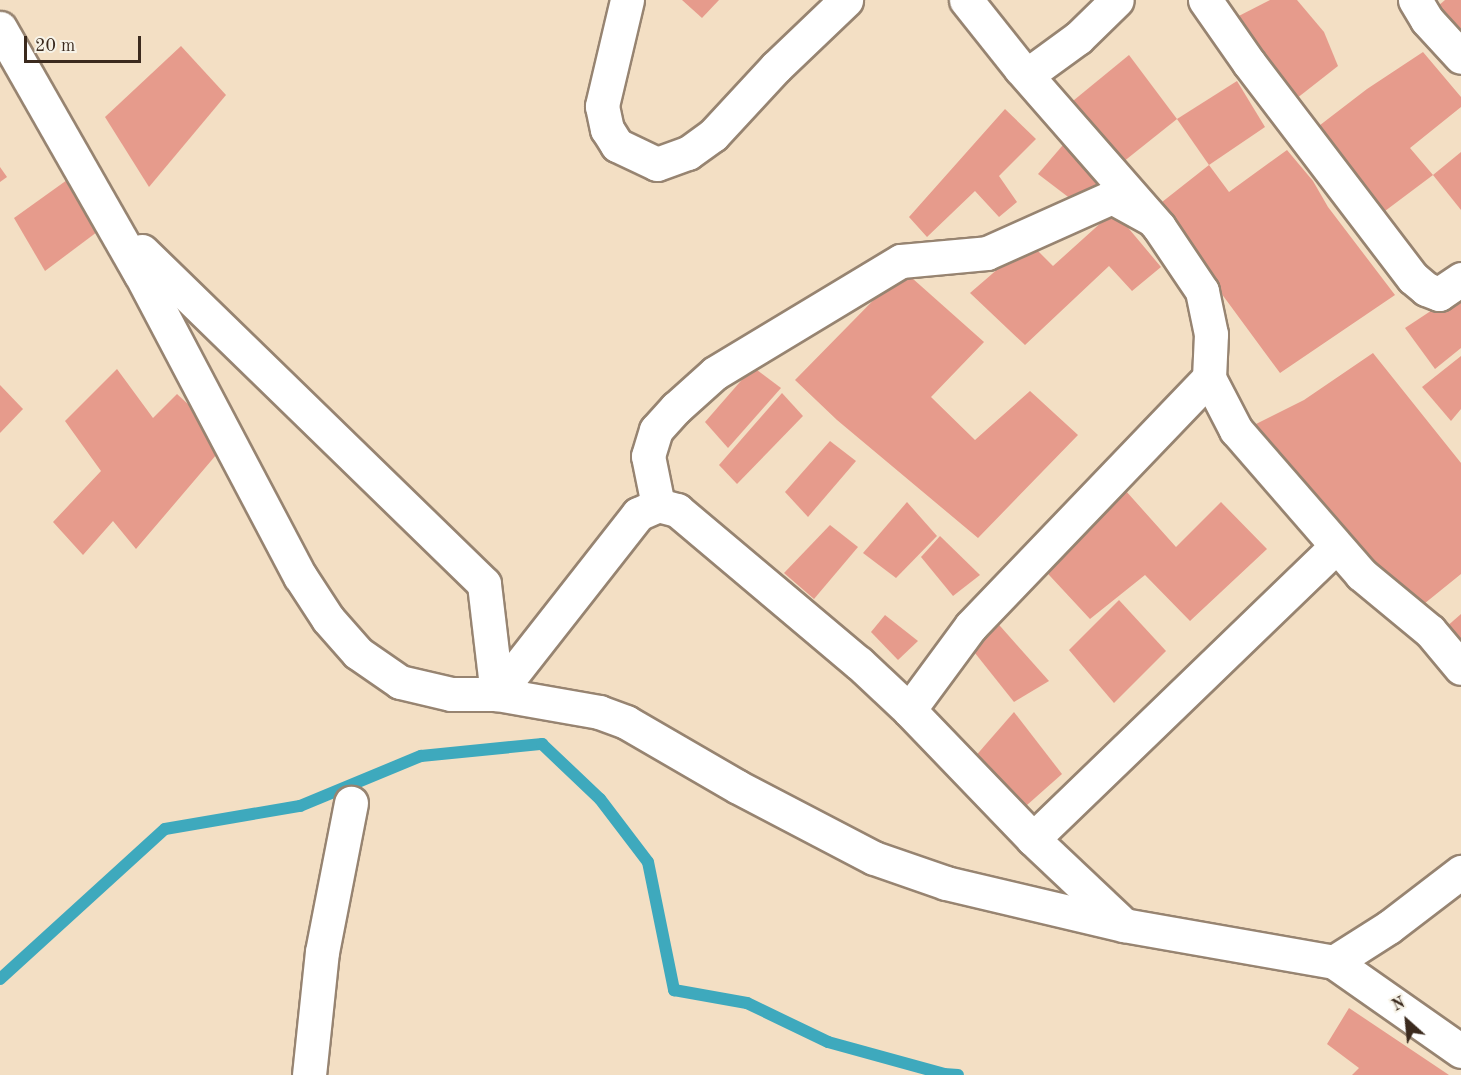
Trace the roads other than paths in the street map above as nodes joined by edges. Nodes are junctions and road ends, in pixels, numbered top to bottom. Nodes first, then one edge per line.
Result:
1 (627, 0) edge
2 (846, 0) edge
3 (966, 0) edge
4 (1117, 0) edge
5 (1205, 0) edge
6 (1415, 0) edge
7 (0, 28) edge
8 (1461, 57) edge
9 (1027, 75) junction
10 (1150, 218) junction
11 (142, 251) dead end
12 (1461, 279) edge
13 (1209, 378) junction
14 (658, 505) junction
15 (1336, 546) junction
16 (1461, 668) edge
17 (497, 694) junction
18 (909, 710) junction
19 (351, 803) dead end
20 (1033, 839) junction
21 (1461, 872) edge
22 (1124, 925) junction
23 (1334, 962) junction
24 (1461, 1051) edge
25 (309, 1075) edge

1 - 2 street
3 - 9 street
4 - 9 street
5 - 12 street
6 - 8 street
7 - 17 street
9 - 10 street
10 - 13 street
10 - 14 street
11 - 17 street
13 - 15 street
13 - 18 street
14 - 17 street
14 - 18 street
15 - 16 street
15 - 20 street
17 - 22 street
18 - 20 street
19 - 25 street
20 - 22 street
21 - 23 street
22 - 23 street
23 - 24 street

